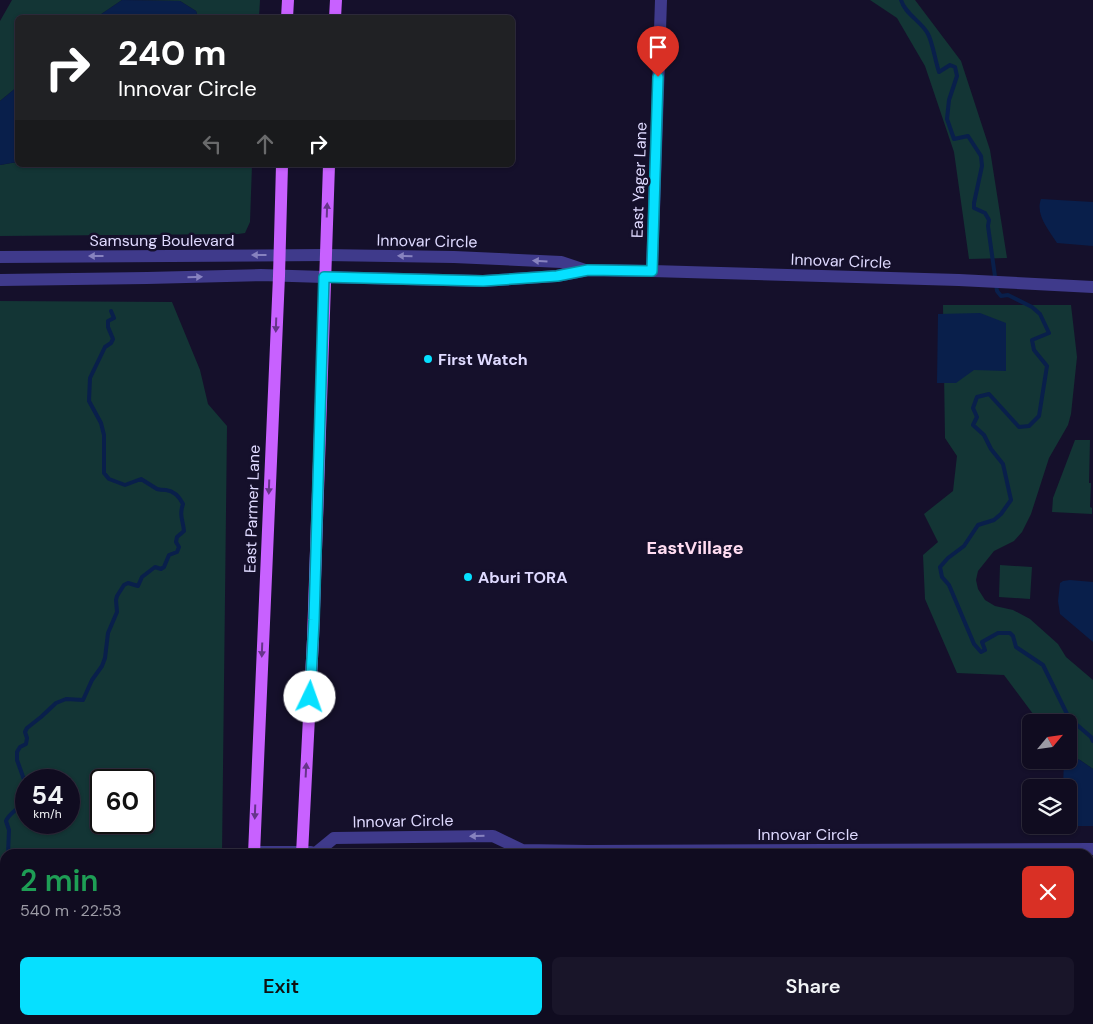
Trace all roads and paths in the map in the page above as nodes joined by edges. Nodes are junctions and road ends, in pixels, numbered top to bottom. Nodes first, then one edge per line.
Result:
1 (288, 0) edge
2 (336, 0) edge
3 (661, 0) edge
4 (287, 15) edge
5 (335, 15) edge
6 (282, 167) edge
7 (329, 167) edge
8 (279, 255) junction
9 (325, 255) junction
10 (0, 257) edge
11 (588, 270) junction
12 (652, 271) junction
13 (279, 276) junction
14 (324, 277) junction
15 (0, 280) edge
16 (1093, 287) edge
17 (254, 849) edge
18 (302, 849) edge
19 (322, 849) edge
20 (513, 849) edge

1 - 4 main road
2 - 5 main road
3 - 12 street, East Yager Lane
6 - 8 main road, East Parmer Lane
9 -> 7 main road
8 - 9 street, Samsung Boulevard
8 -> 10 street, Samsung Boulevard
8 - 13 main road, East Parmer Lane
11 -> 9 street, Innovar Circle
9 - 14 main road
11 - 12 street, Innovar Circle
11 - 14 street, Innovar Circle
12 - 16 street, Innovar Circle
13 - 14 street
15 -> 13 street
13 -> 17 main road, East Parmer Lane
18 -> 14 main road
20 -> 19 street, Innovar Circle

